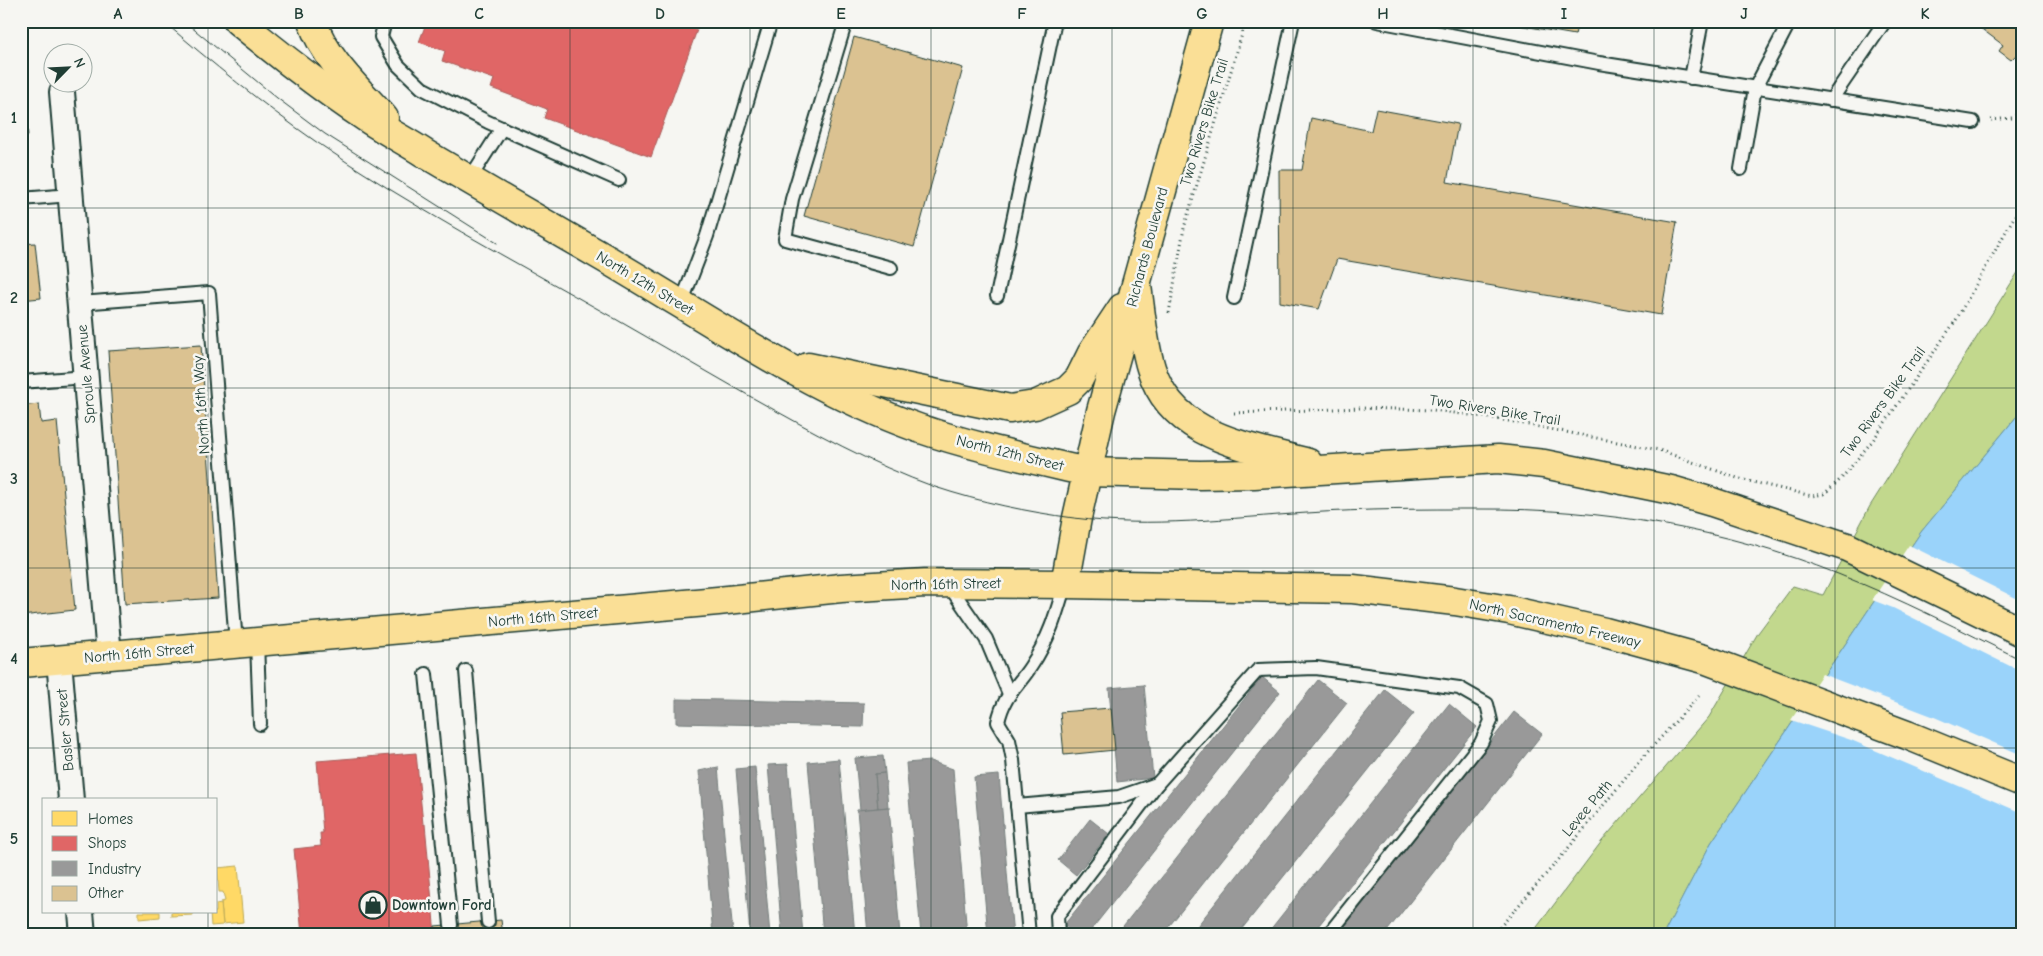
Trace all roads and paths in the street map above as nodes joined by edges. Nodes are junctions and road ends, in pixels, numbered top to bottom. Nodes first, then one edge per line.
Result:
1 (238, 21) edge
2 (312, 21) edge
3 (385, 21) edge
4 (771, 21) edge
5 (846, 21) edge
6 (1055, 21) edge
7 (1209, 21) edge
8 (1246, 21) edge
9 (1293, 21) edge
10 (1377, 21) edge
11 (1702, 21) edge
12 (1790, 21) edge
13 (1886, 21) edge
14 (1691, 78) junction
15 (1755, 88) junction
16 (62, 92) dead end
17 (1831, 100) junction
18 (2022, 111) edge
19 (1973, 122) joint
20 (502, 128) junction
21 (403, 140) junction
22 (1741, 169) dead end
23 (469, 180) junction
24 (619, 180) dead end
25 (71, 195) junction
26 (21, 199) edge
27 (2022, 202) edge
28 (891, 268) dead end
29 (1137, 286) junction
30 (997, 296) dead end
31 (1234, 298) dead end
32 (80, 303) junction
33 (681, 304) junction
34 (1169, 314) dead end
35 (779, 361) junction
36 (86, 377) junction
37 (21, 382) edge
38 (1231, 413) dead end
39 (1329, 469) junction
40 (1087, 472) junction
41 (948, 584) junction
42 (1065, 584) junction
43 (2022, 632) edge
44 (246, 643) junction
45 (110, 656) junction
46 (59, 660) junction
47 (21, 664) edge
48 (466, 671) dead end
49 (426, 674) dead end
50 (1009, 694) junction
51 (1699, 696) dead end
52 (260, 724) dead end
53 (2022, 782) edge
54 (1158, 784) junction
55 (71, 798) edge
56 (1018, 806) junction
57 (81, 914) edge
58 (488, 922) dead end
59 (451, 925) dead end
60 (83, 935) edge
61 (1029, 935) edge
62 (1058, 935) edge
63 (1328, 935) edge
64 (1493, 935) edge

1 - 21 main road, North 12th Street
2 - 21 main road
3 - 20 lane
4 - 33 lane
5 - 28 lane
6 - 30 lane
7 - 29 main road, Richards Boulevard
8 - 34 path, Two Rivers Bike Trail
9 - 31 lane
10 - 14 lane
11 - 14 lane
12 - 15 lane
13 - 17 lane
14 - 15 lane
15 - 17 lane
15 - 22 lane
16 - 25 street, Sproule Avenue
17 - 19 lane
18 - 19 path
20 - 23 lane
20 - 24 lane
21 - 23 main road, North 12th Street
23 - 33 main road, North 12th Street
25 - 26 lane
25 - 32 street, Sproule Avenue
27 - 38 path, Two Rivers Bike Trail
29 - 35 main road
29 - 39 main road
29 - 40 main road, Richards Boulevard
32 - 36 street, Sproule Avenue
32 - 44 lane, North 16th Way
33 - 35 main road, North 12th Street
35 - 40 main road, North 12th Street
36 - 37 lane
36 - 45 street, Sproule Avenue
39 - 40 main road
39 - 43 main road
40 - 42 main road, Richards Boulevard
41 - 42 main road, North 16th Street
41 - 44 main road, North 16th Street
41 - 50 lane
42 - 50 lane
42 - 53 main road, North Sacramento Freeway
44 - 45 main road, North 16th Street
44 - 52 lane
45 - 46 main road, North 16th Street
46 - 47 main road, North 16th Street
46 - 55 street, Basler Street
48 - 58 lane
49 - 59 lane
50 - 56 lane
51 - 64 path, Levee Path
54 - 56 lane
54 - 62 lane
54 - 63 lane
56 - 61 lane
57 - 60 street

